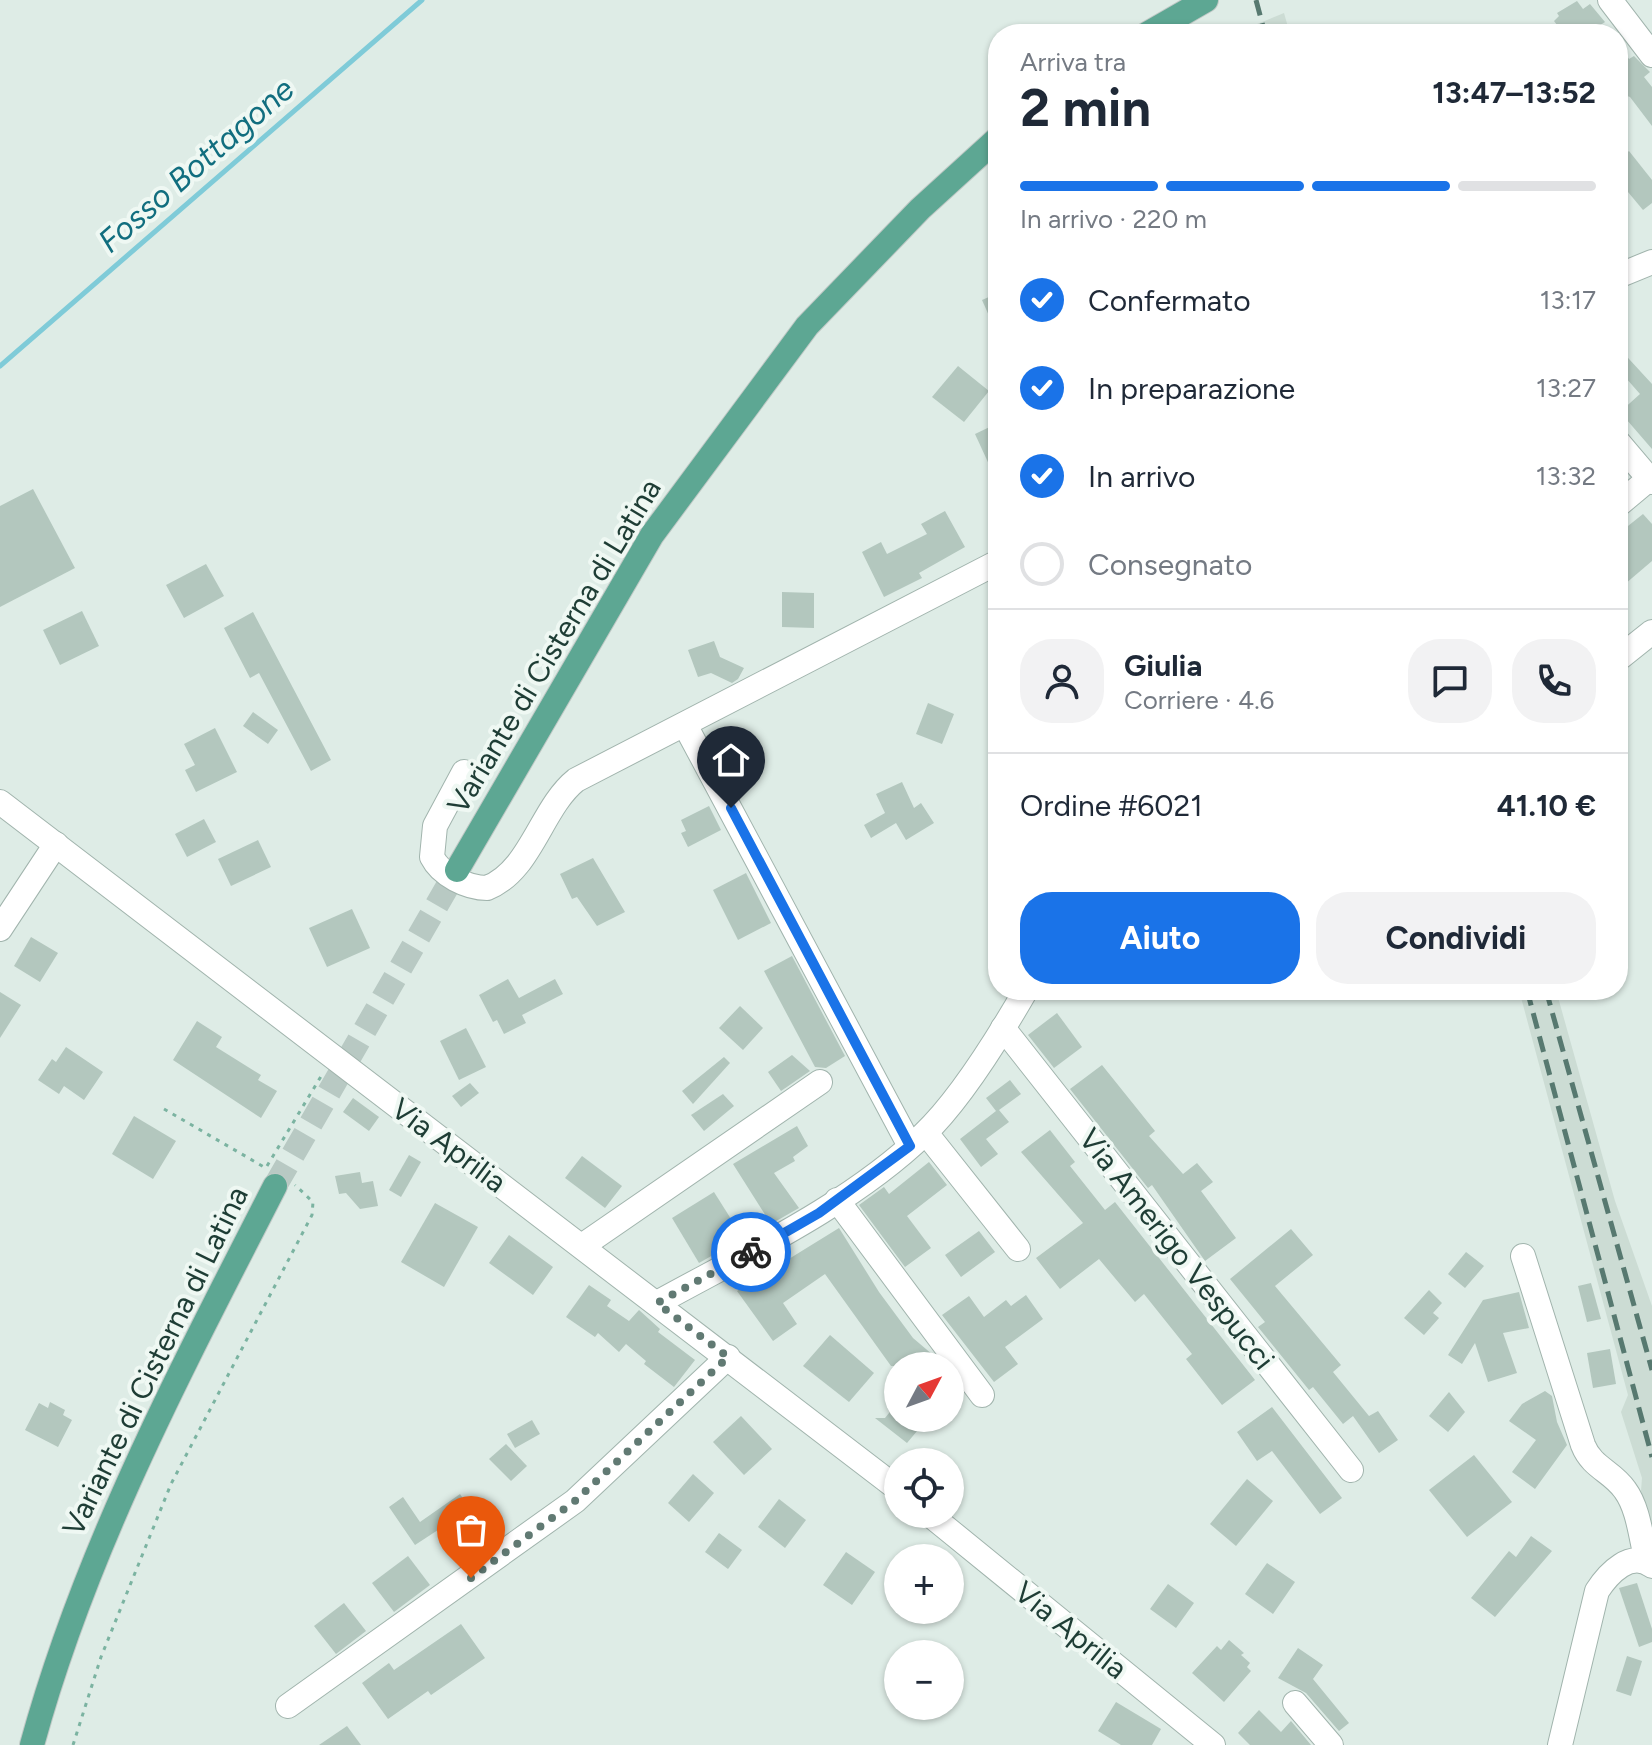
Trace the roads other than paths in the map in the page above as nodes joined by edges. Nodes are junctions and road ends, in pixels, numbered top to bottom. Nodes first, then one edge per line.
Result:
1 (1206, 0) edge
2 (1610, 0) edge
3 (1164, 24) edge
4 (1652, 55) edge
5 (988, 147) edge
6 (1652, 262) edge
7 (1628, 272) edge
8 (1628, 454) edge
9 (1651, 480) edge
10 (1628, 497) edge
11 (988, 567) edge
12 (1652, 632) edge
13 (1628, 651) edge
14 (685, 725) junction
15 (464, 772) dead end
16 (0, 802) edge
17 (56, 844) junction
18 (457, 870) tunnel mouth
19 (0, 929) edge
20 (1020, 1000) edge
21 (1003, 1028) junction
22 (820, 1082) dead end
23 (918, 1139) junction
24 (276, 1178) tunnel mouth
25 (837, 1200) junction
26 (582, 1246) junction
27 (1018, 1249) dead end
28 (1523, 1256) dead end
29 (657, 1303) junction
30 (728, 1357) junction
31 (982, 1395) dead end
32 (1351, 1470) dead end
33 (884, 1478) edge
34 (946, 1528) edge
35 (1649, 1564) edge
36 (1295, 1703) dead end
37 (288, 1706) dead end
38 (32, 1745) edge
39 (1213, 1745) edge
40 (1331, 1745) edge
41 (1560, 1745) edge

1 - 3 main road
2 - 4 street
5 - 18 main road, Variante di Cisterna di Latina
6 - 7 street
8 - 9 street
9 - 10 street
11 - 14 street
12 - 13 street
14 - 15 street
14 - 23 street
16 - 17 street, Via Aprilia
17 - 19 street
17 - 26 street, Via Aprilia
20 - 21 street
21 - 23 street
21 - 32 street, Via Amerigo Vespucci
22 - 26 street
23 - 25 street
23 - 27 street
24 - 38 main road, Variante di Cisterna di Latina
25 - 29 street
25 - 31 street
26 - 29 street, Via Aprilia
28 - 35 street
29 - 30 street, Via Aprilia
30 - 33 street, Via Aprilia
30 - 37 street
34 - 39 street, Via Aprilia
35 - 41 street
36 - 40 street

